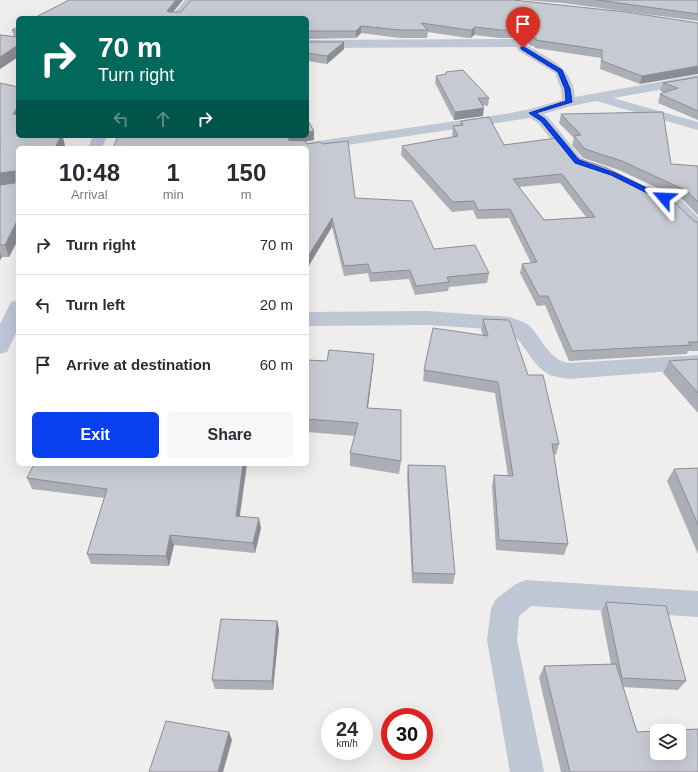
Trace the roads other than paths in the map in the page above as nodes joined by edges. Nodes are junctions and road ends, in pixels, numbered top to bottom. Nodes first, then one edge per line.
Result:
1 (191, 0) edge
2 (178, 16) edge
3 (309, 44) edge
4 (698, 79) edge
5 (596, 97) junction
6 (569, 102) junction
7 (532, 113) junction
8 (698, 126) edge
9 (309, 146) edge
10 (613, 174) edge
11 (634, 184) edge
12 (698, 226) edge
13 (16, 314) edge
14 (309, 319) edge
15 (0, 347) edge
16 (698, 362) edge
17 (696, 610) edge
18 (528, 772) edge

1 - 2 main road
3 - 6 street
4 - 5 street
5 - 6 street
5 - 8 street
6 - 7 street
7 - 9 street
7 - 10 street
11 - 12 street
13 - 15 main road
14 - 16 street
17 - 18 street

